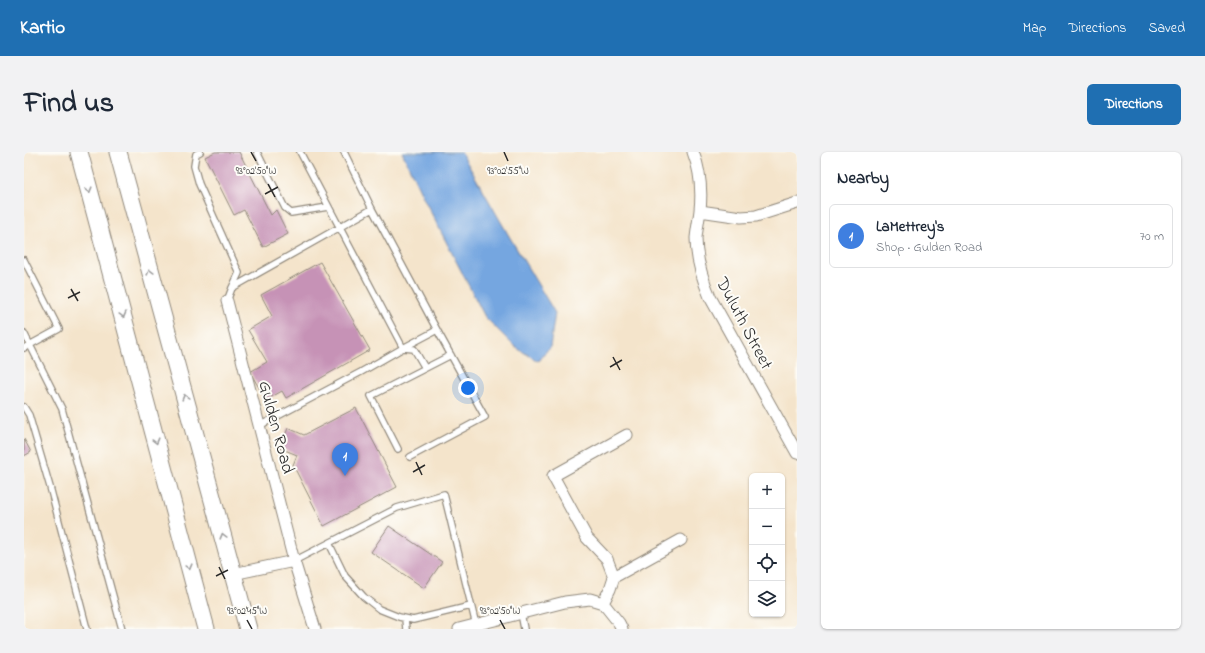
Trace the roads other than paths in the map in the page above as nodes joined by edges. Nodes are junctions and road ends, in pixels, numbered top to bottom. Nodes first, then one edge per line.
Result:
1 (80, 152) edge
2 (118, 152) edge
3 (200, 152) edge
4 (256, 152) edge
5 (300, 152) edge
6 (344, 152) edge
7 (693, 152) edge
8 (797, 202) edge
9 (328, 207) junction
10 (372, 209) junction
11 (700, 210) junction
12 (338, 227) junction
13 (24, 260) edge
14 (232, 288) junction
15 (227, 301) joint
16 (437, 330) junction
17 (24, 333) edge
18 (30, 344) junction
19 (24, 348) edge
20 (403, 348) junction
21 (450, 354) junction
22 (424, 368) junction
23 (24, 407) edge
24 (259, 426) junction
25 (627, 435) dead end
26 (398, 449) dead end
27 (797, 451) edge
28 (410, 457) dead end
29 (681, 540) dead end
30 (329, 543) junction
31 (294, 560) junction
32 (233, 574) junction
33 (614, 577) junction
34 (603, 603) junction
35 (472, 606) junction
36 (521, 613) junction
37 (405, 618) junction
38 (476, 625) junction
39 (87, 629) edge
40 (122, 629) edge
41 (206, 629) edge
42 (248, 629) edge
43 (315, 629) edge
44 (406, 629) edge
45 (459, 629) edge
46 (524, 629) edge
47 (622, 629) edge

1 -> 41 main road
32 -> 2 main road
3 - 14 lane
4 - 9 lane
5 - 9 lane
6 - 10 lane
7 - 11 street, Duluth Street
8 - 11 street
9 - 12 lane
10 - 12 lane
10 - 16 lane
11 - 27 street, Duluth Street
12 - 14 lane
12 - 20 lane
13 - 18 lane
14 - 15 lane
15 - 24 street, Gulden Road
16 - 20 lane
16 - 21 lane
17 - 18 lane
18 - 19 lane
18 - 40 lane
20 - 22 lane
20 - 24 lane
21 - 22 lane
21 - 28 lane
22 - 26 lane
23 - 39 lane
24 - 31 street, Gulden Road
25 - 33 street
29 - 33 street
30 - 31 lane
30 - 35 lane
30 - 37 lane
31 - 32 street
31 - 43 street, Gulden Road
32 - 42 main road
33 - 34 street
34 - 36 street
34 - 47 street
35 - 37 lane
35 - 38 lane
36 - 38 street
36 - 46 lane
37 - 44 lane
38 - 45 street

